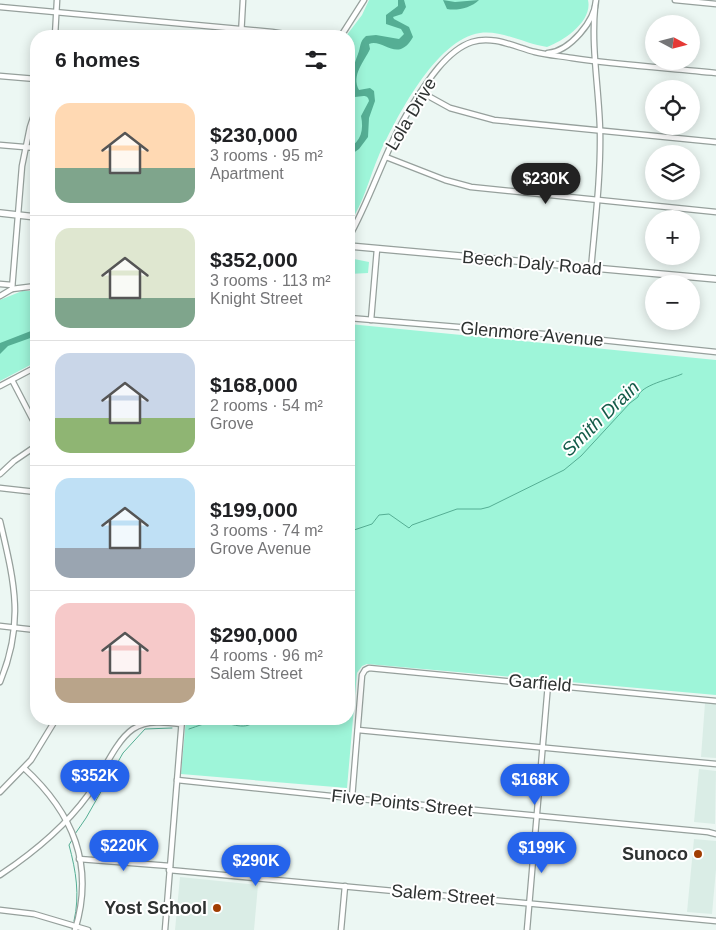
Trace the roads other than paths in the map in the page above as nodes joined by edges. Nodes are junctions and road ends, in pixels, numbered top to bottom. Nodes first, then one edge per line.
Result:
1 (57, 0) edge
2 (243, 0) edge
3 (364, 0) edge
4 (596, 0) edge
5 (675, 0) edge
6 (716, 4) edge
7 (0, 7) edge
8 (596, 7) junction
9 (57, 12) junction
10 (242, 29) junction
11 (56, 30) edge
12 (250, 30) edge
13 (346, 30) edge
14 (542, 53) junction
15 (595, 62) junction
16 (716, 72) edge
17 (0, 76) edge
18 (30, 78) edge
19 (421, 92) junction
20 (600, 131) junction
21 (30, 132) edge
22 (716, 142) edge
23 (0, 144) edge
24 (26, 147) junction
25 (30, 147) edge
26 (386, 157) junction
27 (597, 200) junction
28 (716, 212) edge
29 (0, 214) edge
30 (18, 215) junction
31 (30, 216) edge
32 (355, 226) edge
33 (355, 246) edge
34 (377, 248) junction
35 (591, 269) junction
36 (716, 279) edge
37 (0, 284) edge
38 (30, 286) edge
39 (12, 287) junction
40 (0, 296) edge
41 (355, 319) edge
42 (371, 320) junction
43 (716, 352) edge
44 (30, 370) edge
45 (12, 380) junction
46 (0, 386) edge
47 (30, 414) edge
48 (30, 450) edge
49 (0, 474) edge
50 (0, 488) edge
51 (30, 491) edge
52 (0, 521) edge
53 (0, 626) edge
54 (14, 628) junction
55 (30, 629) edge
56 (0, 682) edge
57 (548, 684) junction
58 (716, 700) edge
59 (52, 725) edge
60 (142, 725) edge
61 (181, 725) edge
62 (358, 730) junction
63 (542, 747) junction
64 (716, 764) edge
65 (24, 768) junction
66 (176, 780) junction
67 (0, 792) edge
68 (352, 798) junction
69 (537, 816) junction
70 (67, 821) junction
71 (716, 834) edge
72 (79, 859) junction
73 (169, 868) junction
74 (0, 875) edge
75 (344, 886) junction
76 (529, 903) junction
77 (0, 910) edge
78 (716, 921) edge
79 (76, 928) edge
80 (88, 930) edge
81 (165, 930) edge
82 (341, 930) edge
83 (527, 930) edge

1 - 9 street
2 - 10 street
3 - 13 street
4 - 8 street
5 - 6 street
7 - 9 street
8 - 14 street
8 - 15 street
9 - 10 street
9 - 11 street
10 - 12 street
14 - 15 street, Lola Drive
14 - 19 street, Lola Drive
15 - 16 street, Lola Drive
15 - 20 street
17 - 18 street
19 - 20 street
19 - 26 street, Lola Drive
20 - 22 street
20 - 27 street
21 - 24 street
23 - 24 street
24 - 25 street
24 - 30 street
26 - 27 street
26 - 32 street, Lola Drive
27 - 28 street
27 - 35 street
29 - 30 main road
30 - 31 main road
30 - 39 street
33 - 34 main road, Beech Daly Road
34 - 35 main road, Beech Daly Road
34 - 42 street
35 - 36 main road, Beech Daly Road
37 - 39 street
38 - 39 street
39 - 40 street
41 - 42 street, Glenmore Avenue
42 - 43 street, Glenmore Avenue
44 - 45 street
45 - 46 street
45 - 47 street
48 - 49 street
50 - 51 street
52 - 54 street
53 - 54 street
54 - 55 street
54 - 56 street
57 - 58 street, Garfield
57 - 62 street, Garfield
57 - 63 street
59 - 65 street
60 - 70 street
61 - 66 street
62 - 63 street
62 - 68 street
63 - 64 street
63 - 69 street
65 - 67 street
65 - 70 street
66 - 68 street, Five Points Street
66 - 73 street
68 - 69 street, Five Points Street
69 - 71 street, Five Points Street
69 - 76 street
70 - 72 street
70 - 74 street
72 - 73 street, Salem Street
72 - 79 street
73 - 75 street, Salem Street
73 - 81 street
75 - 76 street, Salem Street
75 - 82 street
76 - 78 street, Salem Street
76 - 83 street
77 - 79 street
79 - 80 street

